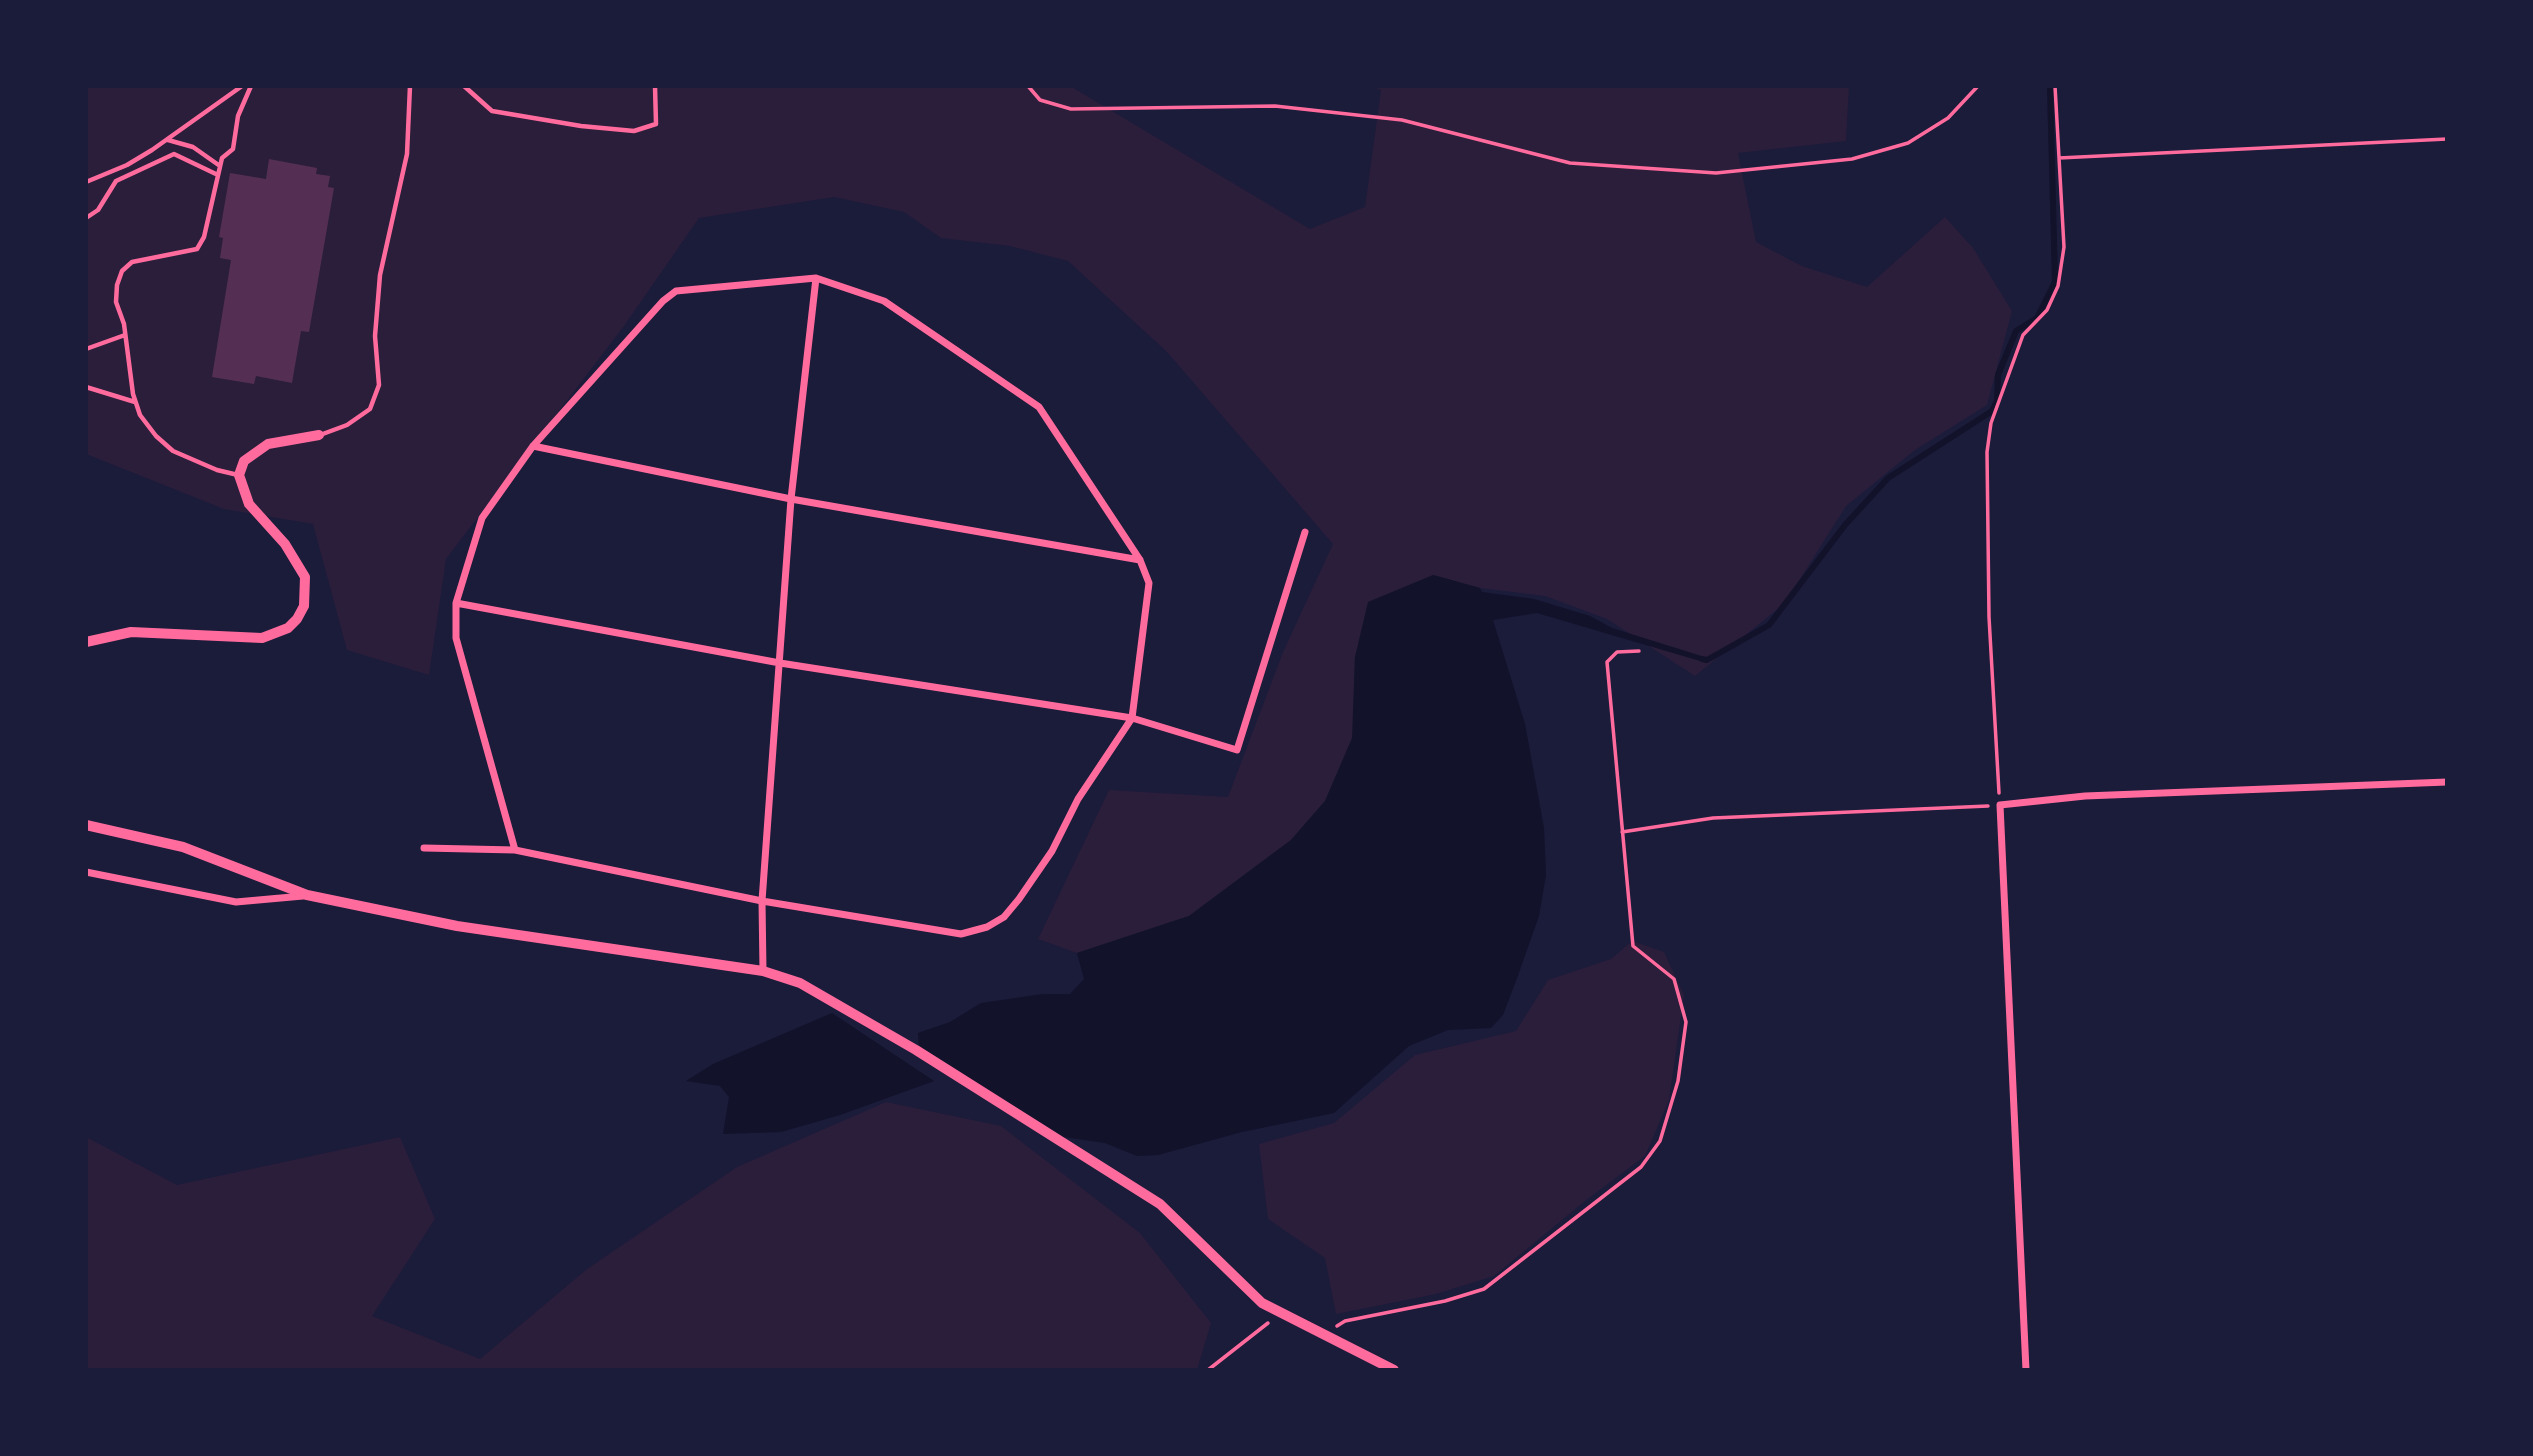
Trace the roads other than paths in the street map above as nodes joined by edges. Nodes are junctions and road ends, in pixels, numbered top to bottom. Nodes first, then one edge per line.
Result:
1 (242, 86) edge
2 (251, 86) edge
3 (410, 86) edge
4 (464, 86) edge
5 (655, 86) edge
6 (167, 139) junction
7 (220, 166) junction
8 (218, 175) junction
9 (86, 182) edge
10 (86, 218) edge
11 (816, 278) junction
12 (125, 335) junction
13 (86, 349) edge
14 (86, 387) edge
15 (136, 402) junction
16 (319, 435) joint
17 (533, 446) junction
18 (239, 475) junction
19 (792, 499) junction
20 (1305, 532) dead end
21 (1140, 560) junction
22 (456, 603) junction
23 (86, 642) edge
24 (780, 663) junction
25 (1132, 718) junction
26 (2447, 782) edge
27 (86, 825) edge
28 (424, 848) dead end
29 (515, 850) junction
30 (86, 872) edge
31 (307, 895) junction
32 (761, 901) junction
33 (763, 971) junction
34 (1394, 1370) edge
35 (2026, 1370) edge

1 - 6 lane
2 - 7 lane
3 - 16 lane
4 - 5 lane
6 - 7 lane
6 - 9 lane
7 - 8 lane
8 - 10 lane
8 - 12 lane
11 - 17 street
11 - 19 street
11 - 21 street
12 - 13 lane
12 - 15 lane
14 - 15 lane
15 - 18 lane
16 - 18 street
17 - 19 street
17 - 22 street
18 - 23 street
19 - 21 street
19 - 24 street
20 - 25 street
21 - 25 street
22 - 24 street
22 - 29 street
24 - 25 street
24 - 32 street
25 - 32 street
26 - 35 street
27 - 31 street
28 - 29 street
29 - 32 street
30 - 31 street
31 - 33 street
32 - 33 street
33 - 34 street

